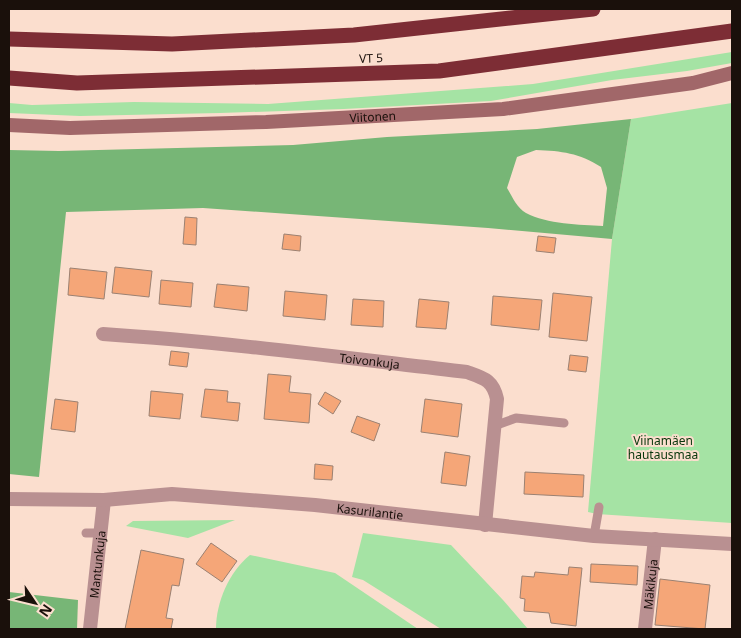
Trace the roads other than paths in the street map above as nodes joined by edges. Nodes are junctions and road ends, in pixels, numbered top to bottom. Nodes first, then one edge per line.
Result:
1 (593, 9) edge
2 (732, 31) edge
3 (9, 39) edge
4 (732, 73) edge
5 (9, 78) edge
6 (9, 125) edge
7 (103, 334) dead end
8 (564, 423) dead end
9 (494, 426) junction
10 (9, 499) edge
11 (104, 500) junction
12 (599, 507) dead end
13 (485, 525) junction
14 (86, 533) dead end
15 (100, 533) junction
16 (594, 536) junction
17 (655, 539) junction
18 (732, 544) edge
19 (90, 629) edge
20 (646, 629) edge

1 - 3 highway, VT 5
2 - 5 highway, VT 5
4 - 6 main road, Viitonen
7 - 9 street, Toivonkuja
8 - 9 lane
9 - 13 street, Toivonkuja
10 - 11 street, Kasurilantie
11 - 13 street, Kasurilantie
11 - 15 street, Mantunkuja
12 - 16 lane
13 - 16 street, Kasurilantie
14 - 15 lane
15 - 19 street, Mantunkuja
16 - 17 street, Kasurilantie
17 - 18 street, Kasurilantie
17 - 20 street, Mäkikuja

